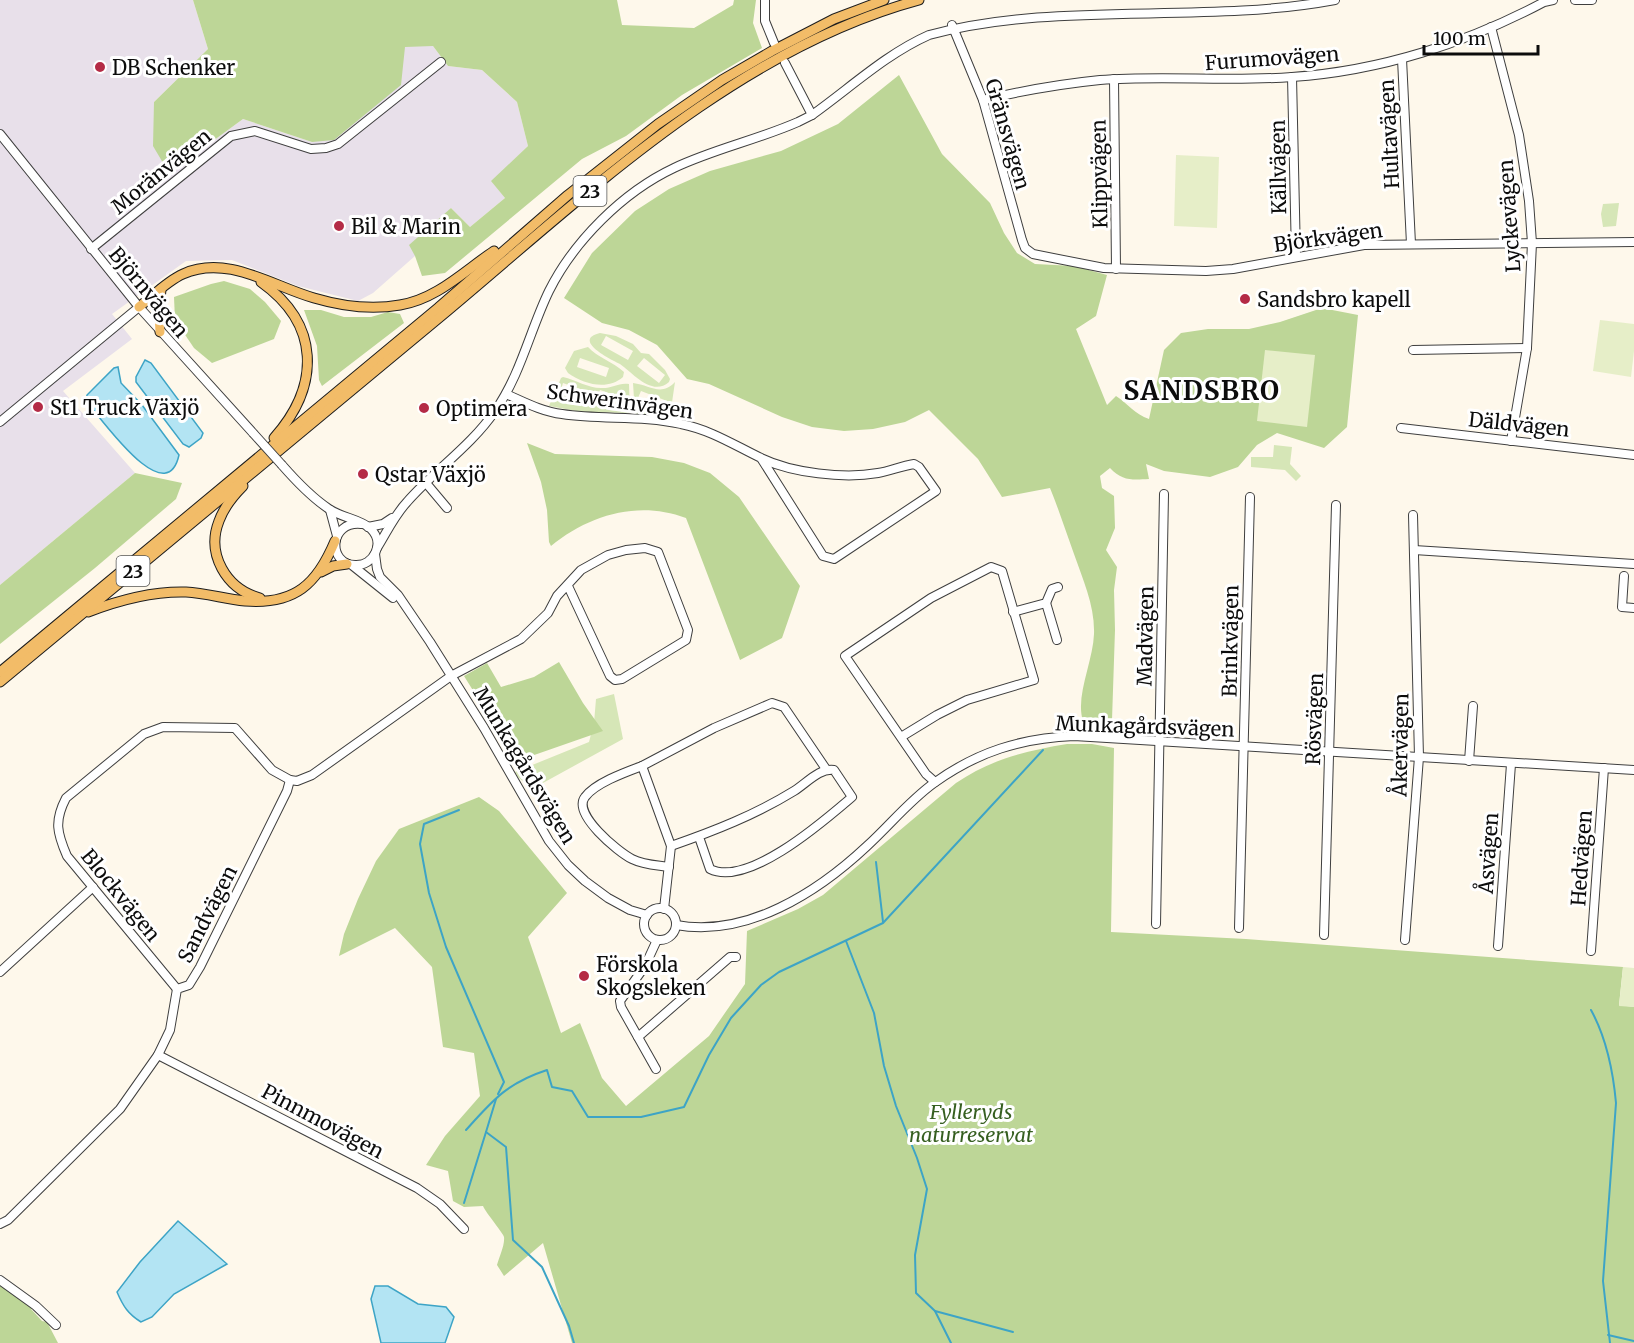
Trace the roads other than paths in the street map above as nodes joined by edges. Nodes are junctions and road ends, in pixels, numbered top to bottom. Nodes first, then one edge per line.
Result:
1 (765, 0) edge
2 (884, 0) edge
3 (919, 0) edge
4 (1335, 0) edge
5 (1553, 0) edge
6 (1575, 0) edge
7 (1592, 0) edge
8 (1146, 4) dead end
9 (995, 13) dead end
10 (952, 25) junction
11 (1491, 27) junction
12 (774, 43) dead end
13 (1402, 59) junction
14 (441, 62) dead end
15 (785, 63) dead end
16 (1292, 77) junction
17 (1114, 80) junction
18 (983, 100) junction
19 (812, 115) junction
20 (0, 134) edge
21 (531, 226) junction
22 (1634, 242) edge
23 (1532, 243) junction
24 (1411, 244) junction
25 (91, 249) junction
26 (1029, 252) joint
27 (1296, 256) junction
28 (1116, 268) junction
29 (252, 275) junction
30 (161, 289) junction
31 (139, 307) junction
32 (160, 332) junction
33 (1527, 348) junction
34 (1413, 350) dead end
35 (506, 394) junction
36 (0, 422) edge
37 (1401, 428) dead end
38 (1511, 441) junction
39 (258, 455) junction
40 (1634, 455) edge
41 (761, 458) junction
42 (267, 461) junction
43 (426, 483) junction
44 (1164, 494) dead end
45 (1250, 498) dead end
46 (1336, 505) dead end
47 (447, 508) dead end
48 (330, 510) junction
49 (396, 515) junction
50 (1413, 515) dead end
51 (365, 525) junction
52 (336, 538) junction
53 (1414, 550) junction
54 (376, 551) junction
55 (350, 564) junction
56 (1634, 564) edge
57 (319, 574) junction
58 (1624, 576) dead end
59 (568, 586) junction
60 (1058, 587) dead end
61 (268, 600) junction
62 (401, 603) junction
63 (1047, 603) junction
64 (1634, 608) edge
65 (1013, 612) junction
66 (80, 616) junction
67 (1056, 640) dead end
68 (0, 672) edge
69 (451, 676) junction
70 (0, 682) edge
71 (1473, 706) dead end
72 (901, 737) junction
73 (1159, 742) junction
74 (1244, 746) junction
75 (1330, 752) junction
76 (1419, 757) junction
77 (1469, 760) junction
78 (1511, 764) junction
79 (642, 766) junction
80 (1604, 768) junction
81 (826, 769) junction
82 (1634, 770) edge
83 (290, 780) junction
84 (935, 782) junction
85 (699, 837) junction
86 (671, 846) junction
87 (669, 867) junction
88 (93, 887) junction
89 (664, 909) junction
90 (647, 915) junction
91 (676, 924) junction
92 (1156, 924) dead end
93 (1239, 928) dead end
94 (1324, 935) dead end
95 (657, 940) junction
96 (1405, 940) dead end
97 (1498, 945) dead end
98 (1591, 951) dead end
99 (736, 957) dead end
100 (0, 972) edge
101 (177, 989) junction
102 (638, 1037) junction
103 (158, 1054) junction
104 (656, 1069) dead end
105 (0, 1224) edge
106 (464, 1229) dead end
107 (0, 1280) edge
108 (56, 1325) dead end

1 - 12 street
2 - 21 main road, 23
3 - 42 main road, 23
4 - 8 street
5 - 11 street, Furumovägen
6 - 7 street
9 - 10 street
10 - 18 street, Gränsvägen
10 - 19 street
11 - 13 street, Furumovägen
11 - 23 street, Lyckevägen
13 - 16 street, Furumovägen
13 - 24 street, Hultavägen
14 - 25 street, Moränvägen
15 - 19 street
16 - 17 street, Furumovägen
16 - 27 street, Källvägen
17 - 18 street, Furumovägen
17 - 28 street, Klippvägen
18 - 26 street, Gränsvägen
19 - 35 street
20 - 25 street, Björnvägen
21 - 29 main road
21 - 39 main road, 23
22 - 23 street, Björkvägen
23 - 24 street, Björkvägen
23 - 33 street, Lyckevägen
24 - 27 street, Björkvägen
25 - 31 street, Björnvägen
26 - 28 street, Björkvägen
27 - 28 street, Björkvägen
29 - 30 main road
29 - 39 main road
30 - 31 main road
30 - 32 main road
31 - 32 street, Björnvägen
31 - 36 street
32 - 48 street, Björnvägen, bridge
33 - 34 street
33 - 38 street, Lyckevägen
35 - 41 street, Schwerinvägen
35 - 43 street
37 - 38 street, Däldvägen
38 - 40 street, Däldvägen
39 - 68 main road, 23
41 - 41 street, Schwerinvägen
42 - 61 main road
42 - 66 main road, 23
43 - 47 street
43 - 49 street
44 - 73 street, Madvägen
45 - 74 street, Brinkvägen
46 - 75 street, Rösvägen
48 - 51 street
48 - 52 street
49 - 51 street
49 - 54 street
50 - 53 street, Åkervägen
51 - 52 street
51 - 54 street
52 - 55 street
52 - 57 main road
53 - 56 street
53 - 76 street, Åkervägen
54 - 55 street
54 - 62 street, Munkagårdsvägen
55 - 57 main road
55 - 62 street, Munkagårdsvägen
57 - 61 main road
58 - 64 street
59 - 59 street
59 - 69 street
60 - 63 street
61 - 66 main road
62 - 69 street, Munkagårdsvägen
63 - 65 street
63 - 67 street
65 - 72 street
65 - 72 street
66 - 70 main road, 23
69 - 83 street
69 - 90 street, Munkagårdsvägen
71 - 77 street
72 - 84 street
73 - 74 street, Munkagårdsvägen
73 - 84 street, Munkagårdsvägen
73 - 92 street, Madvägen
74 - 75 street, Munkagårdsvägen
74 - 93 street, Brinkvägen
75 - 76 street, Munkagårdsvägen
75 - 94 street, Rösvägen
76 - 77 street, Munkagårdsvägen
76 - 96 street, Åkervägen
77 - 78 street, Munkagårdsvägen
78 - 80 street, Munkagårdsvägen
78 - 97 street, Åsvägen
79 - 81 street
79 - 86 street
79 - 87 street
80 - 82 street, Munkagårdsvägen
80 - 98 street, Hedvägen
81 - 85 street
81 - 85 street
83 - 88 street, Blockvägen
83 - 101 street, Sandvägen
84 - 91 street, Munkagårdsvägen
85 - 86 street
86 - 87 street
87 - 89 street
88 - 100 street
88 - 101 street, Blockvägen
89 - 90 street
89 - 91 street
90 - 95 street
91 - 95 street
95 - 102 street
99 - 102 street
101 - 103 street, Sandvägen
102 - 104 street
103 - 105 street, Sandvägen
103 - 106 street, Pinnmovägen
107 - 108 street

